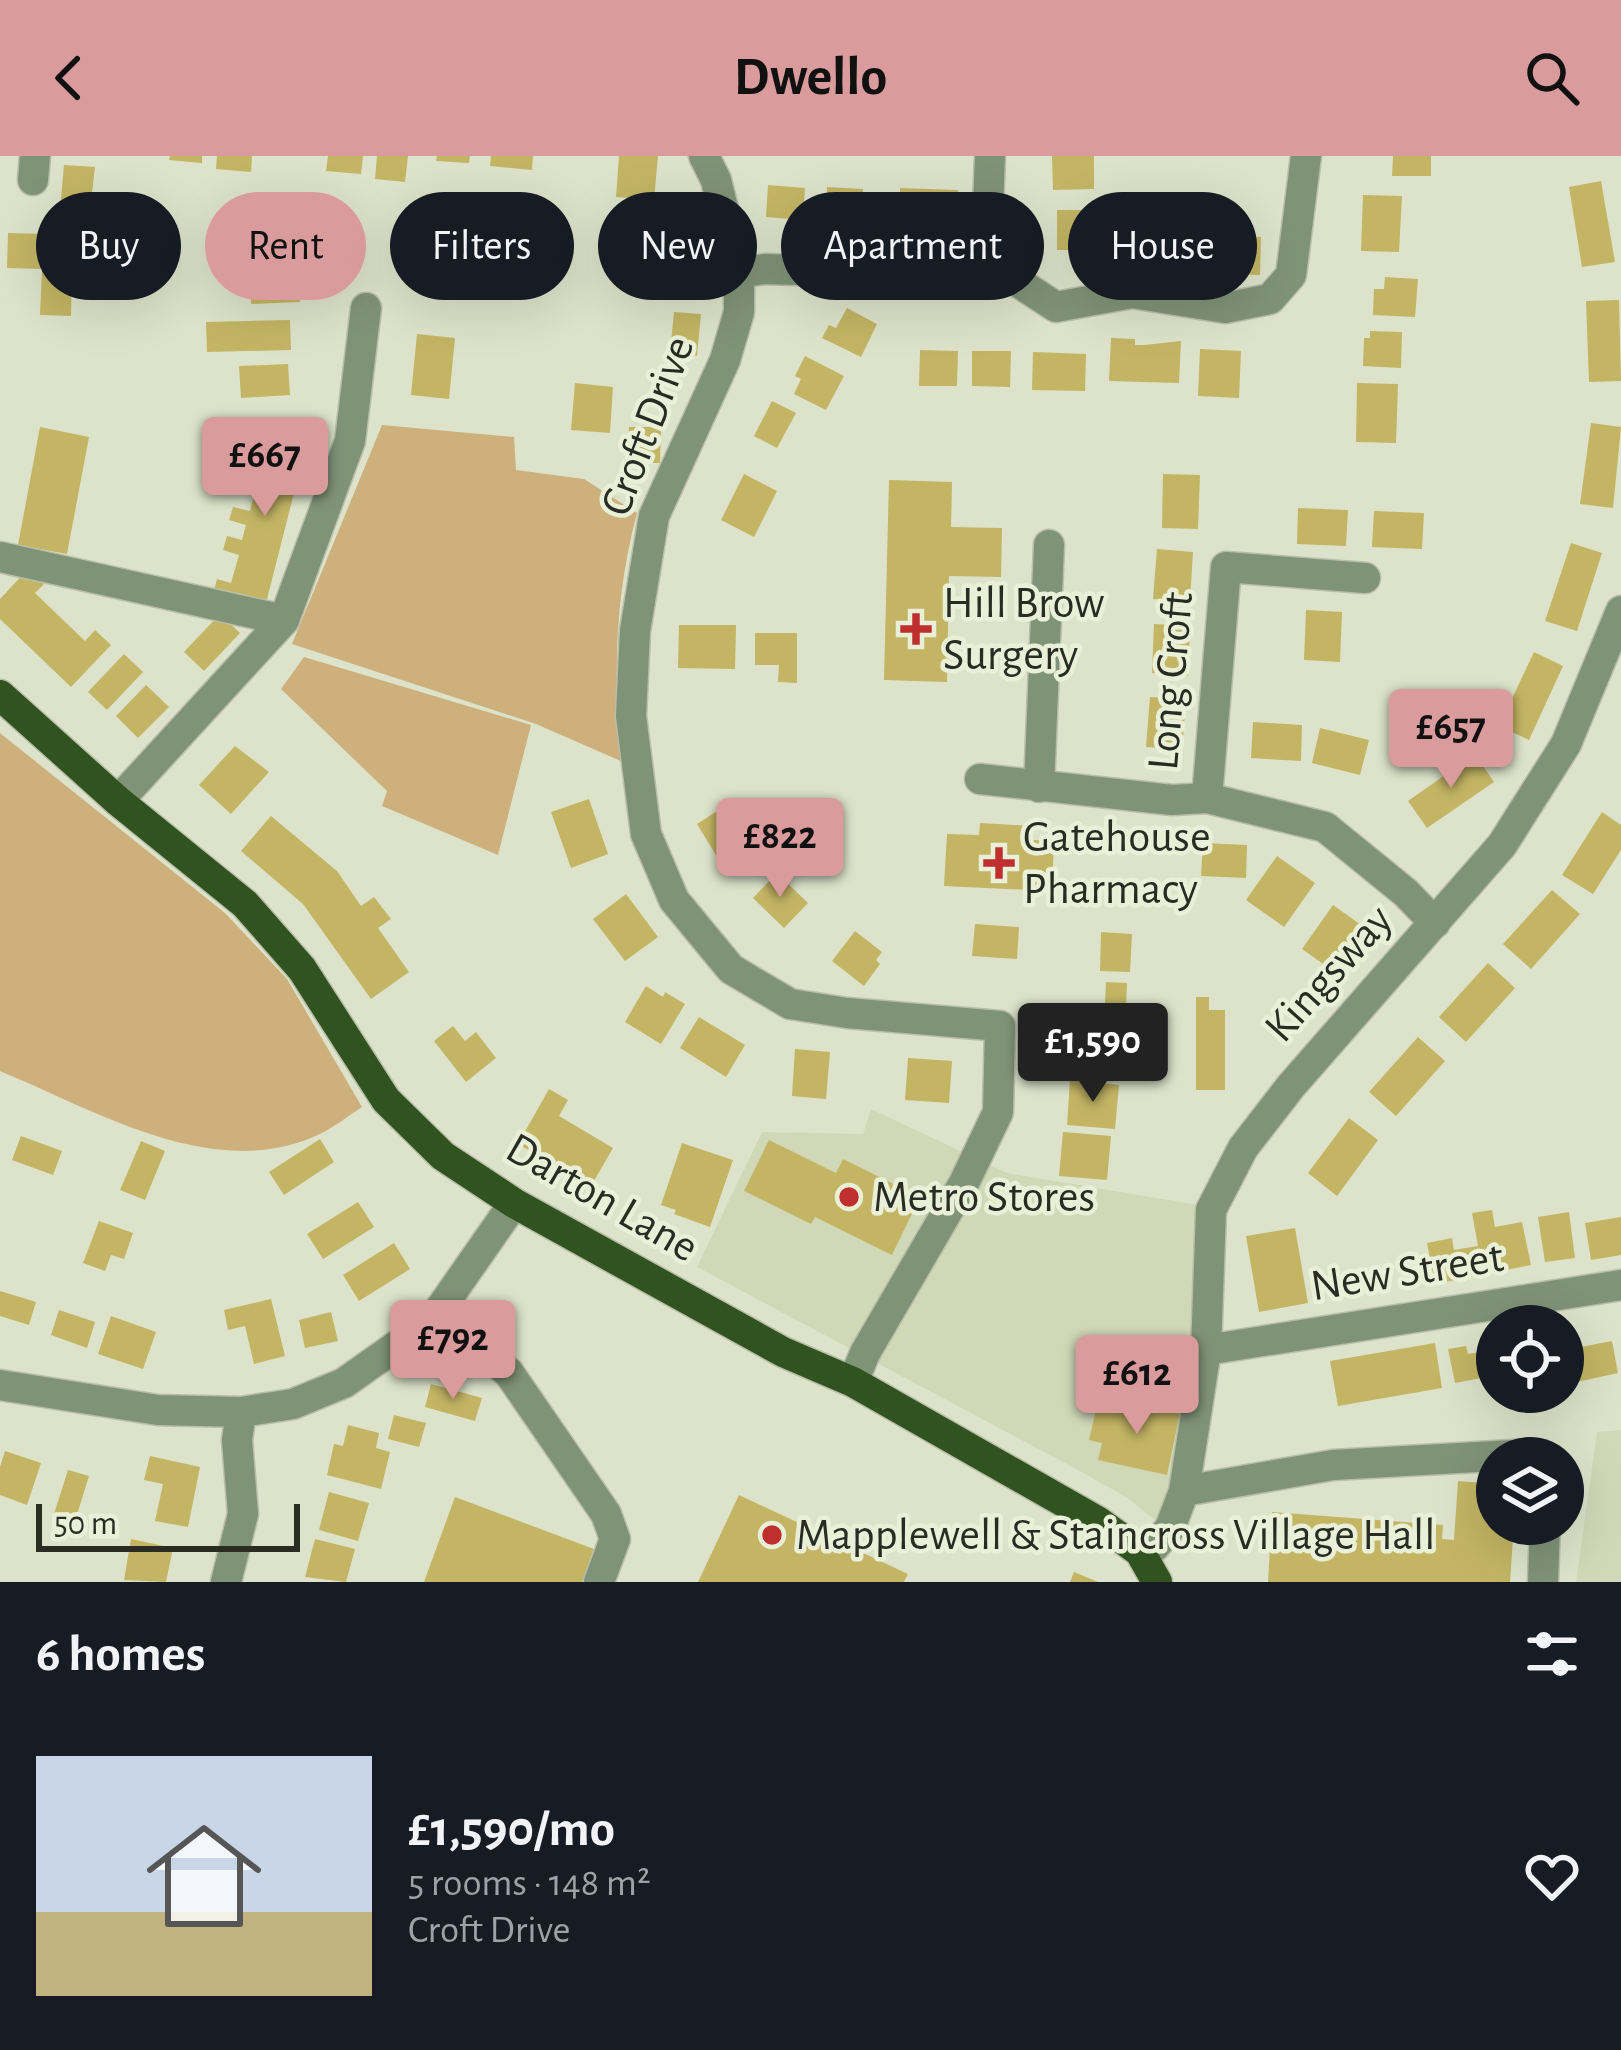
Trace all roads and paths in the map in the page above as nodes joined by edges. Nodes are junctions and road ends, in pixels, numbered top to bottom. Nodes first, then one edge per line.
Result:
1 (704, 156) edge
2 (990, 156) edge
3 (1306, 156) edge
4 (719, 192) edge
5 (989, 192) edge
6 (739, 300) edge
7 (1044, 300) edge
8 (366, 308) dead end
9 (1049, 545) dead end
10 (0, 557) edge
11 (1365, 578) dead end
12 (1621, 611) edge
13 (284, 620) junction
14 (0, 695) edge
15 (980, 779) dead end
16 (1040, 787) junction
17 (1207, 798) junction
18 (118, 801) junction
19 (1435, 923) junction
20 (514, 1203) junction
21 (1621, 1285) edge
22 (438, 1312) junction
23 (1207, 1350) junction
24 (853, 1382) junction
25 (0, 1385) edge
26 (241, 1412) junction
27 (1476, 1457) edge
28 (1184, 1491) junction
29 (1544, 1545) edge
30 (1140, 1552) junction
31 (226, 1582) edge
32 (599, 1582) edge
33 (1157, 1582) edge
34 (1543, 1582) edge

1 - 4 street, Croft Drive
2 - 5 street
3 - 7 street
6 - 24 street, Croft Drive
8 - 13 street
9 - 16 street
10 - 13 street
11 - 17 street, Long Croft
12 - 19 street, Kingsway
13 - 18 street
14 - 18 main road, Darton Lane
15 - 16 street, Long Croft
16 - 17 street, Long Croft
17 - 19 street, Long Croft
18 - 20 main road, Darton Lane
19 - 23 street, Kingsway
20 - 22 street
20 - 24 main road, Darton Lane
21 - 23 street, New Street
22 - 26 street
22 - 32 street
23 - 28 street, Kingsway
24 - 30 main road, Darton Lane
25 - 26 street
26 - 31 street
27 - 28 street
28 - 30 street, Kingsway
29 - 34 street
30 - 33 main road

